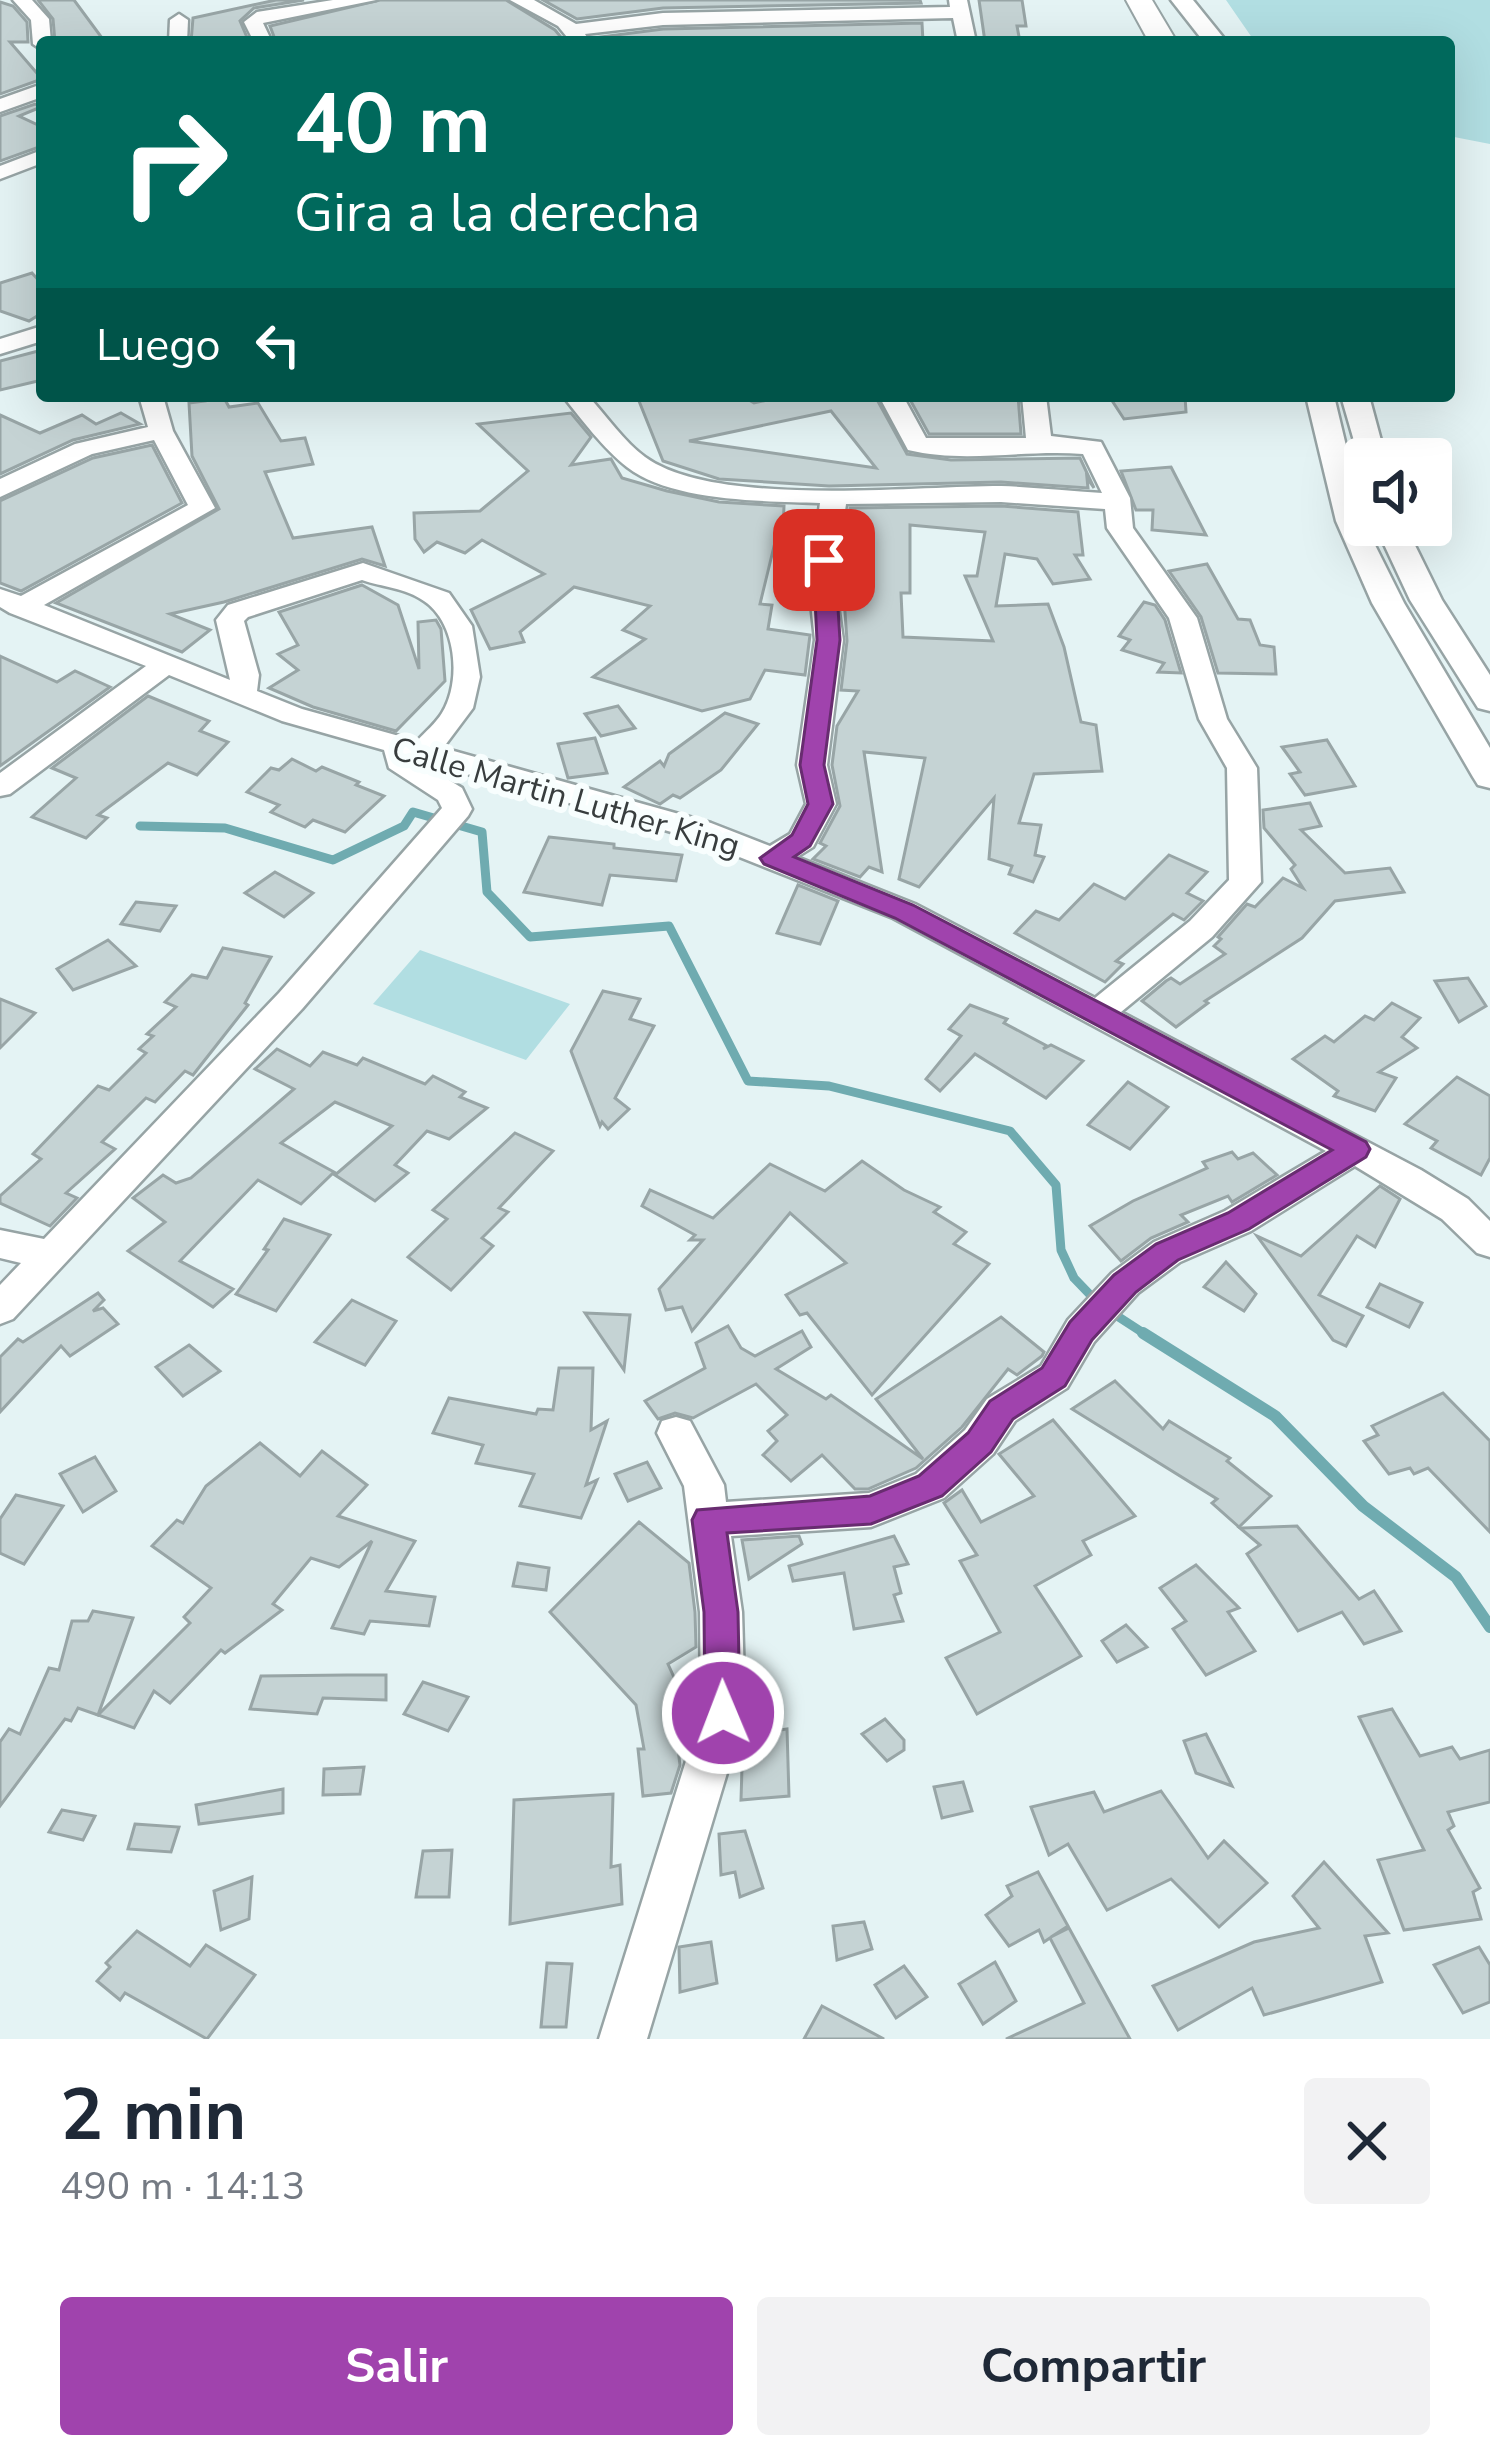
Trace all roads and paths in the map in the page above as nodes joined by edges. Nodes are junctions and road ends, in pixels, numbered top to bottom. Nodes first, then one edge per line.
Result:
1 (22, 0) edge
2 (367, 0) edge
3 (519, 0) edge
4 (694, 0) edge
5 (1139, 0) edge
6 (1182, 0) edge
7 (1209, 0) edge
8 (959, 6) edge
9 (715, 17) junction
10 (663, 19) junction
11 (179, 20) dead end
12 (41, 36) edge
13 (178, 36) edge
14 (260, 36) edge
15 (578, 36) edge
16 (717, 36) edge
17 (966, 36) edge
18 (1159, 36) edge
19 (1211, 36) edge
20 (1236, 36) edge
21 (36, 92) edge
22 (0, 106) edge
23 (36, 158) edge
24 (0, 173) edge
25 (153, 402) edge
26 (581, 402) edge
27 (894, 402) edge
28 (1035, 402) edge
29 (1321, 402) edge
30 (1357, 402) edge
31 (161, 431) junction
32 (1366, 438) edge
33 (1039, 443) junction
34 (0, 489) edge
35 (834, 496) junction
36 (1115, 502) junction
37 (1400, 546) edge
38 (10, 602) edge
39 (165, 665) junction
40 (242, 695) junction
41 (1490, 701) edge
42 (411, 750) junction
43 (1490, 776) edge
44 (0, 787) edge
45 (773, 858) junction
46 (1099, 1012) junction
47 (1356, 1149) junction
48 (0, 1244) edge
49 (1490, 1244) edge
50 (51, 1255) junction
51 (0, 1309) edge
52 (676, 1433) dead end
53 (709, 1520) junction
54 (623, 2039) edge

1 - 12 street
2 - 14 street
3 - 15 street
4 - 10 street
5 - 18 highway
6 - 19 main road
7 - 20 main road
8 - 9 street
8 - 17 street
9 - 10 street
9 - 16 street
10 - 15 street
11 - 13 street
21 - 22 street
23 - 24 street
25 - 31 street
26 - 35 street
27 - 33 street
28 - 33 street
29 - 43 main road
30 - 32 main road
31 - 34 street
31 - 38 street
33 - 36 street
35 - 36 street
35 - 45 street
36 - 46 street
37 - 41 main road
38 - 39 street, Calle Martin Luther King
39 - 40 street, Calle Martin Luther King
39 - 44 street
40 - 42 street, Calle Martin Luther King
40 - 42 street
42 - 45 street, Calle Martin Luther King
42 - 50 street
45 - 46 street, Calle Martin Luther King
46 - 47 street, Calle Martin Luther King
47 - 49 street, Calle Martin Luther King
47 - 53 street
48 - 50 street
50 - 51 street
52 - 53 street
53 - 54 street

